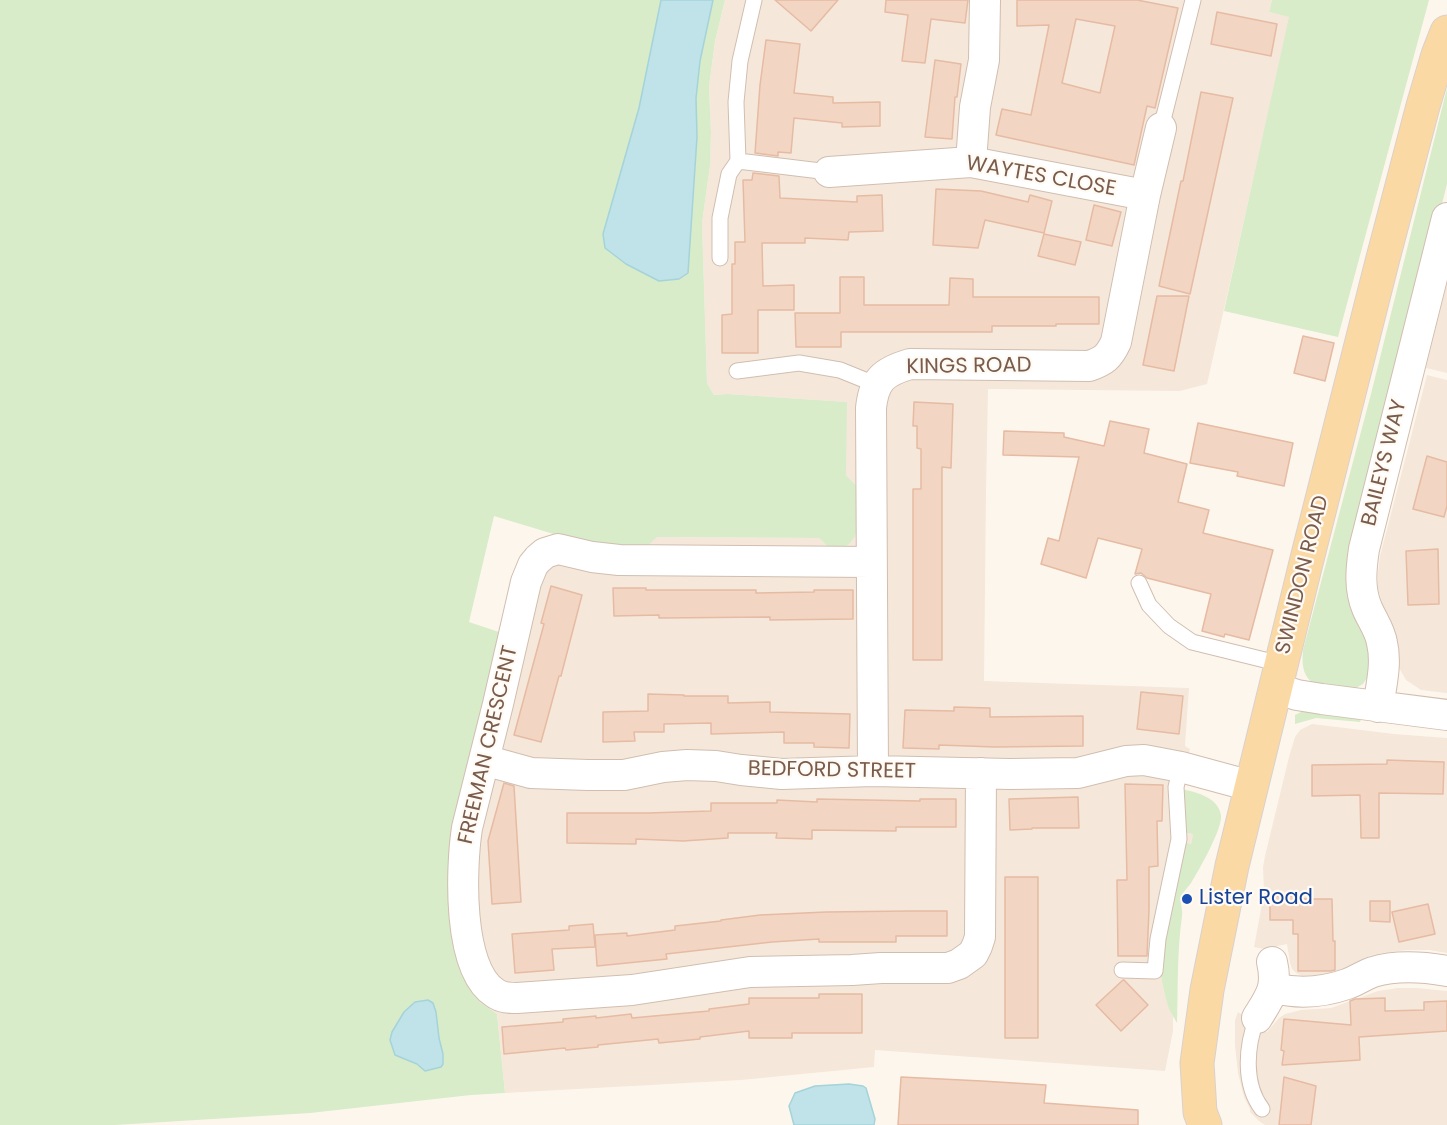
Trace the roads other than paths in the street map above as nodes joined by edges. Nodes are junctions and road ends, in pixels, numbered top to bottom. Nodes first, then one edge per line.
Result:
1 (754, 0) edge
2 (985, 0) edge
3 (1193, 0) edge
4 (1447, 32) edge
5 (1161, 128) joint
6 (738, 161) junction
7 (971, 162) junction
8 (829, 172) joint
9 (1145, 195) junction
10 (1447, 218) edge
11 (720, 258) dead end
12 (737, 371) dead end
13 (876, 385) junction
14 (871, 562) junction
15 (1139, 583) dead end
16 (1278, 676) junction
17 (1378, 708) junction
18 (1447, 716) edge
19 (484, 760) junction
20 (1181, 767) junction
21 (873, 771) junction
22 (981, 773) junction
23 (1251, 786) junction
24 (1122, 970) dead end
25 (1447, 972) edge
26 (1257, 1018) joint
27 (1262, 1109) dead end
28 (1205, 1125) edge

1 - 6 lane
2 - 7 street
3 - 5 lane
4 - 16 main road, SWINDON ROAD
5 - 9 street, KINGS ROAD
6 - 8 lane
6 - 11 lane
7 - 8 street, WAYTES CLOSE
7 - 9 street, WAYTES CLOSE
9 - 13 street, KINGS ROAD
10 - 17 street, BAILEYS WAY
12 - 13 lane
13 - 14 street, KINGS ROAD
14 - 19 street, FREEMAN CRESCENT
14 - 21 street, KINGS ROAD
15 - 16 lane
16 - 17 street
16 - 23 main road, SWINDON ROAD
17 - 18 street
19 - 21 street, BEDFORD STREET
19 - 22 street, FREEMAN CRESCENT
20 - 22 street, BEDFORD STREET
20 - 23 street, BEDFORD STREET
20 - 24 lane
21 - 22 street, BEDFORD STREET
23 - 28 main road, SWINDON ROAD
25 - 26 street
26 - 27 lane

